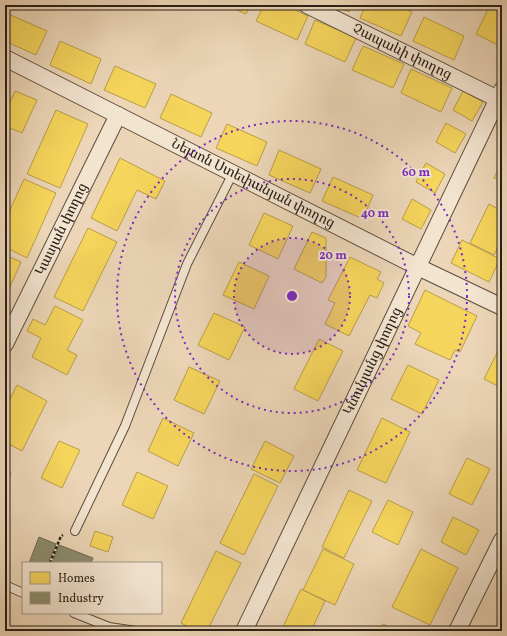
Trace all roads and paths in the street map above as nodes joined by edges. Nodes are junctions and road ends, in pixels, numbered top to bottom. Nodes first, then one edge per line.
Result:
1 (307, 5) edge
2 (5, 58) edge
3 (499, 100) edge
4 (118, 115) junction
5 (233, 173) junction
6 (418, 267) junction
7 (502, 307) edge
8 (5, 344) edge
9 (75, 531) joint
10 (502, 540) edge
11 (50, 562) edge
12 (5, 585) edge
13 (22, 593) edge
14 (77, 614) edge
15 (108, 626) junction
16 (100, 631) edge
17 (136, 631) edge
18 (244, 631) edge
19 (457, 631) edge

1 - 3 street, Չապաևի փողոց
2 - 4 street, Նելսոն Ստեփանյան փողոց
3 - 6 street, Կնունյանց փողոց
4 - 5 street, Նելսոն Ստեփանյան փողոց
4 - 8 street, Կասյան փողոց
5 - 6 street, Նելսոն Ստեփանյան փողոց
5 - 9 lane
6 - 7 street, Նելսոն Ստեփանյան փողոց
6 - 18 street, Կնունյանց փողոց
9 - 11 path
10 - 19 street
12 - 13 lane
14 - 15 lane
15 - 16 lane
15 - 17 lane

